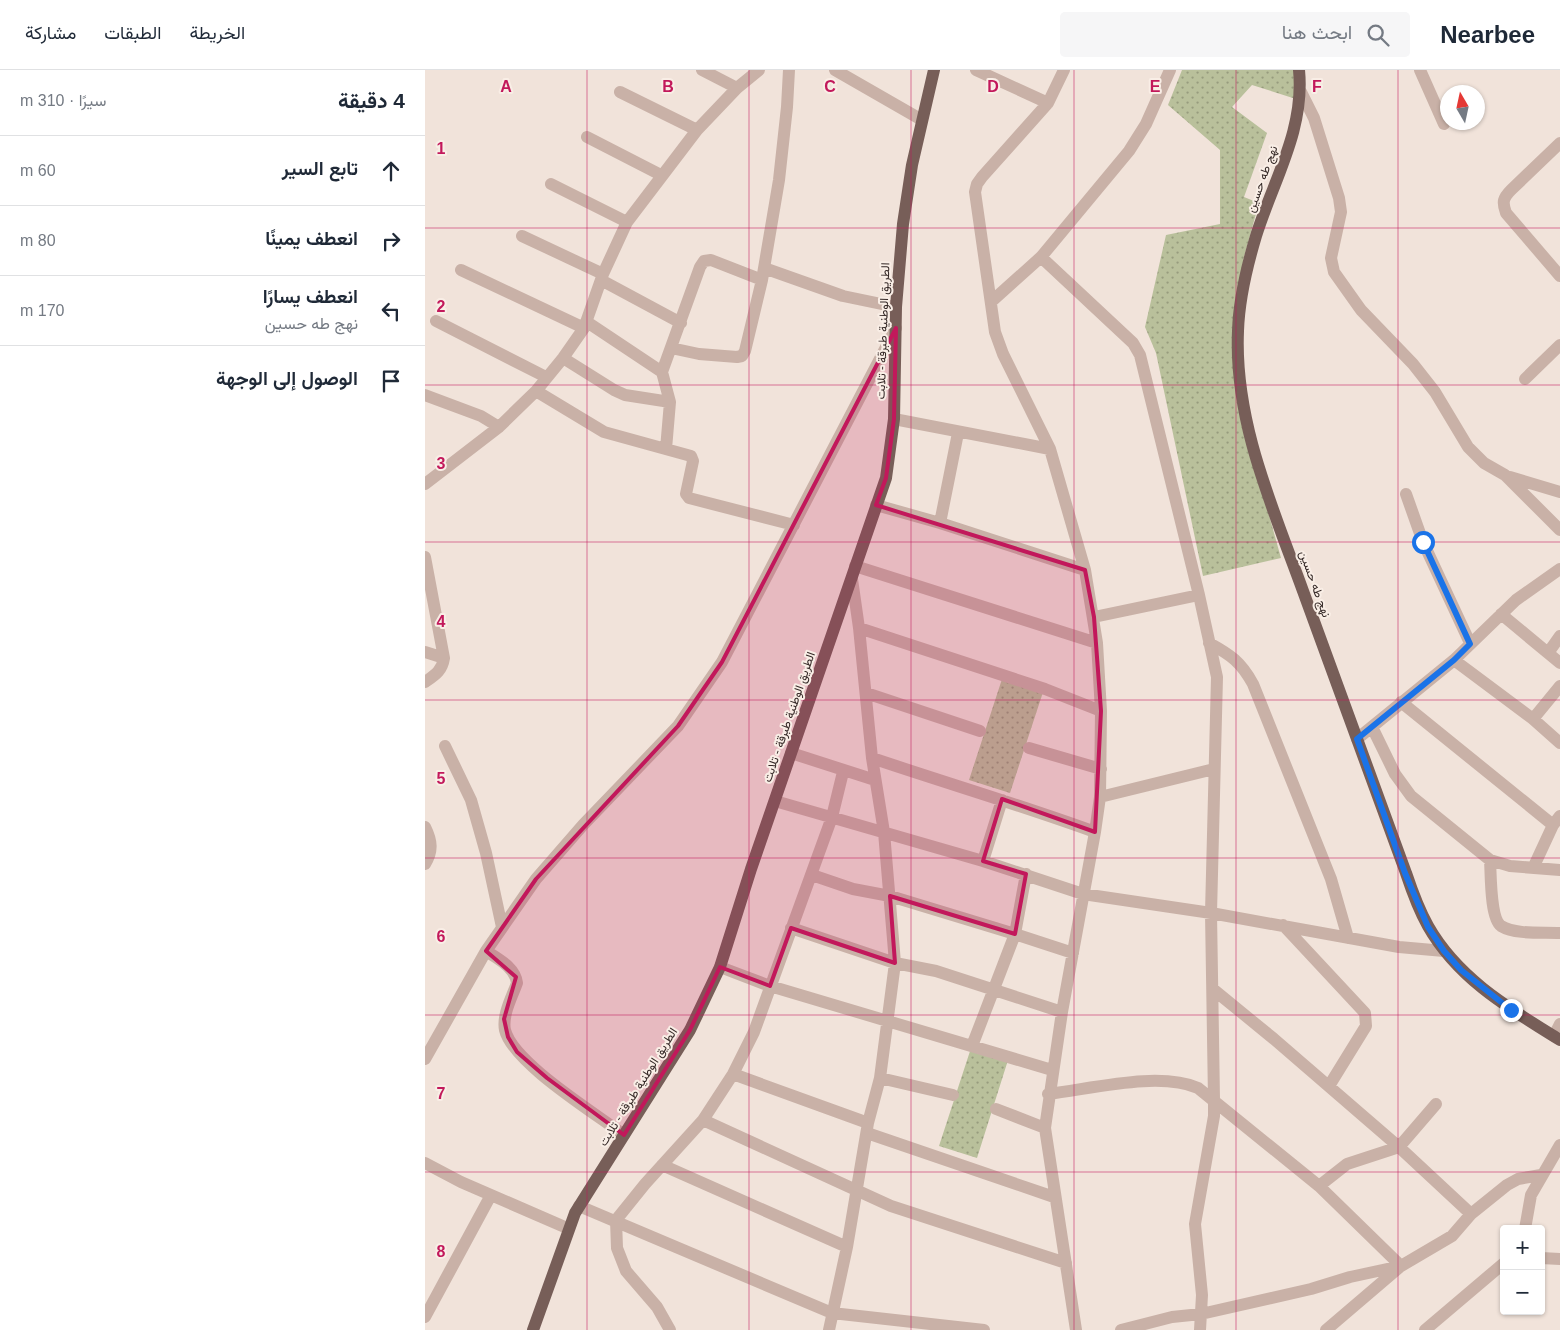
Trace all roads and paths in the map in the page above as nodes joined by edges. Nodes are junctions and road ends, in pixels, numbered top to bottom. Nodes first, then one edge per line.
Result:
1 (702, 70) edge
2 (759, 70) edge
3 (789, 70) edge
4 (835, 70) edge
5 (934, 70) edge
6 (975, 70) edge
7 (1064, 70) edge
8 (1170, 70) edge
9 (1299, 70) edge
10 (1421, 70) edge
11 (737, 88) junction
12 (620, 92) dead end
13 (1301, 92) junction
14 (1048, 103) junction
15 (1440, 115) edge
16 (922, 120) junction
17 (697, 130) junction
18 (587, 137) dead end
19 (1560, 144) edge
20 (661, 176) junction
21 (551, 184) dead end
22 (627, 222) junction
23 (522, 236) dead end
24 (1041, 257) junction
25 (461, 270) dead end
26 (763, 274) junction
27 (1560, 276) edge
28 (602, 277) junction
29 (992, 301) junction
30 (896, 307) junction
31 (436, 321) dead end
32 (681, 323) junction
33 (585, 325) junction
34 (896, 328) junction
35 (1560, 344) edge
36 (671, 348) junction
37 (563, 358) junction
38 (662, 372) junction
39 (547, 377) junction
40 (1525, 379) dead end
41 (536, 391) junction
42 (425, 395) edge
43 (670, 402) junction
44 (894, 419) junction
45 (499, 427) junction
46 (958, 433) junction
47 (666, 449) junction
48 (1050, 449) junction
49 (1505, 475) junction
50 (425, 484) edge
51 (1560, 492) edge
52 (1406, 494) dead end
53 (876, 506) junction
54 (940, 523) junction
55 (794, 525) junction
56 (1560, 530) edge
57 (425, 557) edge
58 (1560, 569) edge
59 (1085, 570) junction
60 (853, 573) junction
61 (427, 582) edge
62 (1199, 595) junction
63 (1501, 614) junction
64 (1095, 617) junction
65 (859, 628) junction
66 (1560, 636) edge
67 (1097, 643) junction
68 (1209, 643) junction
69 (1470, 644) junction
70 (425, 652) edge
71 (1548, 652) junction
72 (444, 658) junction
73 (1454, 660) junction
74 (1560, 663) edge
75 (425, 682) edge
76 (1560, 686) edge
77 (866, 693) junction
78 (1401, 702) junction
79 (1101, 712) junction
80 (1533, 719) junction
81 (1372, 727) junction
82 (980, 731) dead end
83 (1357, 739) junction
84 (1560, 743) edge
85 (445, 746) dead end
86 (1029, 748) dead end
87 (791, 753) junction
88 (871, 758) junction
89 (1215, 769) junction
90 (1101, 770) junction
91 (843, 772) junction
92 (875, 780) junction
93 (1100, 796) junction
94 (1002, 800) junction
95 (775, 801) junction
96 (832, 817) junction
97 (1556, 820) edge
98 (425, 827) edge
99 (884, 832) junction
100 (1095, 832) junction
101 (1490, 860) junction
102 (983, 861) junction
103 (425, 864) edge
104 (1534, 866) junction
105 (1560, 870) edge
106 (1026, 874) junction
107 (812, 875) junction
108 (1083, 894) junction
109 (890, 896) junction
110 (1211, 913) junction
111 (1283, 925) junction
112 (502, 927) junction
113 (791, 928) junction
114 (1560, 933) edge
115 (1015, 934) junction
116 (1348, 938) junction
117 (486, 951) junction
118 (1444, 951) junction
119 (1073, 953) junction
120 (895, 963) junction
121 (720, 967) junction
122 (770, 986) junction
123 (1214, 990) junction
124 (995, 991) junction
125 (1062, 1012) junction
126 (888, 1022) junction
127 (1560, 1024) edge
128 (1557, 1038) edge
129 (972, 1046) junction
130 (425, 1059) edge
131 (1052, 1070) junction
132 (733, 1074) junction
133 (880, 1078) junction
134 (1329, 1086) junction
135 (1048, 1094) junction
136 (953, 1095) dead end
137 (1214, 1099) junction
138 (1436, 1104) dead end
139 (996, 1109) dead end
140 (703, 1120) junction
141 (868, 1128) junction
142 (1045, 1128) junction
143 (624, 1134) junction
144 (1560, 1145) edge
145 (1399, 1147) junction
146 (425, 1163) edge
147 (662, 1165) junction
148 (1541, 1175) junction
149 (1319, 1186) junction
150 (856, 1190) junction
151 (491, 1195) junction
152 (1054, 1196) junction
153 (579, 1206) junction
154 (1471, 1214) junction
155 (616, 1220) junction
156 (1526, 1225) edge
157 (567, 1228) junction
158 (847, 1247) junction
159 (1545, 1258) edge
160 (1560, 1259) edge
161 (1066, 1263) junction
162 (1401, 1266) junction
163 (1500, 1266) edge
164 (832, 1313) junction
165 (1201, 1314) junction
166 (425, 1317) edge
167 (533, 1330) edge
168 (670, 1330) edge
169 (829, 1330) edge
170 (984, 1330) edge
171 (1076, 1330) edge
172 (1121, 1330) edge
173 (1200, 1330) edge
174 (1326, 1330) edge
175 (1425, 1330) edge

1 - 11 street
2 - 11 street
3 - 26 street
4 - 16 street
5 - 16 main road, الطريق الوطنية طبرقة - تلابت
6 - 14 street
7 - 14 street
8 - 24 street
9 - 13 main road, نهج طه حسين
10 - 15 street
11 - 17 street
12 - 17 street
13 - 49 street
13 - 83 main road, نهج طه حسين
14 - 29 street
16 - 30 main road, الطريق الوطنية طبرقة - تلابت
17 - 20 street
18 - 20 street
19 - 27 street
20 - 22 street
21 - 22 street
22 - 28 street
23 - 28 street
24 - 29 street
24 - 62 street
25 - 33 street
26 - 30 street
26 - 32 street
26 - 36 street
28 - 32 street
28 - 33 street
29 - 48 street
30 - 34 main road, الطريق الوطنية طبرقة - تلابت
31 - 39 street
32 - 36 street
33 - 37 street
33 - 38 street
34 - 44 main road, الطريق الوطنية طبرقة - تلابت
34 - 55 street
35 - 40 street
36 - 38 street
37 - 39 street
37 - 43 street
38 - 43 street
39 - 41 street
41 - 45 street
41 - 47 street
42 - 45 street
43 - 47 street
44 - 46 street
44 - 53 main road, الطريق الوطنية طبرقة - تلابت
45 - 50 street
46 - 48 street
46 - 54 street
47 - 55 street
48 - 59 street
49 - 51 street
49 - 56 street
52 - 69 street
53 - 54 street
53 - 60 main road, الطريق الوطنية طبرقة - تلابت
54 - 59 street
55 - 112 street
57 - 61 street
58 - 63 street
59 - 64 street
60 - 65 street
60 - 67 street
60 - 87 main road, الطريق الوطنية طبرقة - تلابت
61 - 72 street
62 - 64 street
62 - 68 street
63 - 69 street
63 - 71 street
64 - 67 street
65 - 77 street
65 - 79 street
66 - 71 street
67 - 79 street
68 - 89 street
68 - 116 street
69 - 73 street
70 - 72 street
71 - 74 street
72 - 75 street
73 - 78 street
73 - 80 street
76 - 80 street
77 - 82 street
77 - 88 street
78 - 81 street
78 - 97 street
79 - 90 street
80 - 84 street
81 - 83 street
81 - 101 street
83 - 118 main road, نهج طه حسين
85 - 112 street
86 - 90 street
87 - 91 street
87 - 95 main road, الطريق الوطنية طبرقة - تلابت
88 - 92 street
88 - 94 street
89 - 93 street
89 - 110 street
90 - 93 street
91 - 92 street
91 - 96 street
92 - 99 street
93 - 100 street
94 - 100 street
94 - 102 street
95 - 96 street
95 - 121 main road, الطريق الوطنية طبرقة - تلابت
96 - 99 street
96 - 107 street
97 - 104 street
98 - 103 street
99 - 102 street
99 - 109 street
100 - 108 street
101 - 104 street
101 - 114 street
102 - 106 street
104 - 105 street
106 - 108 street
106 - 115 street
107 - 109 street
107 - 113 street
108 - 110 street
108 - 119 street
109 - 115 street
109 - 120 street
110 - 111 street
110 - 123 street
111 - 116 street
111 - 134 street
112 - 117 street
113 - 120 street
113 - 122 street
115 - 119 street
115 - 124 street
116 - 118 street
117 - 130 street
117 - 143 street
118 - 128 main road, نهج طه حسين
119 - 125 street
120 - 124 street
120 - 126 street
121 - 122 street
121 - 143 main road, الطريق الوطنية طبرقة - تلابت
122 - 126 street
122 - 132 street
123 - 134 street
123 - 137 street
124 - 125 street
124 - 129 street
125 - 131 street
126 - 129 street
126 - 133 street
127 - 128 street
129 - 131 street
131 - 135 street
132 - 140 street
132 - 141 street
133 - 136 street
133 - 141 street
134 - 145 street
135 - 137 street
135 - 142 street
137 - 149 street
137 - 165 street
138 - 145 street
139 - 142 street
140 - 147 street
140 - 150 street
141 - 150 street
141 - 152 street
142 - 152 street
143 - 153 main road, الطريق الوطنية طبرقة - تلابت
144 - 148 street
145 - 149 street
145 - 154 street
146 - 151 street
147 - 155 street
147 - 158 street
148 - 154 street
148 - 156 street
149 - 162 street
150 - 158 street
150 - 161 street
151 - 157 street
151 - 166 street
152 - 161 street
153 - 155 street
153 - 157 main road, الطريق الوطنية طبرقة - تلابت
154 - 162 street
155 - 164 street
155 - 168 street
157 - 167 main road, الطريق الوطنية طبرقة - تلابت
158 - 164 street
159 - 160 street
161 - 171 street
162 - 165 street
162 - 174 street
163 - 175 street
164 - 169 street
164 - 170 street
165 - 172 street
165 - 173 street

